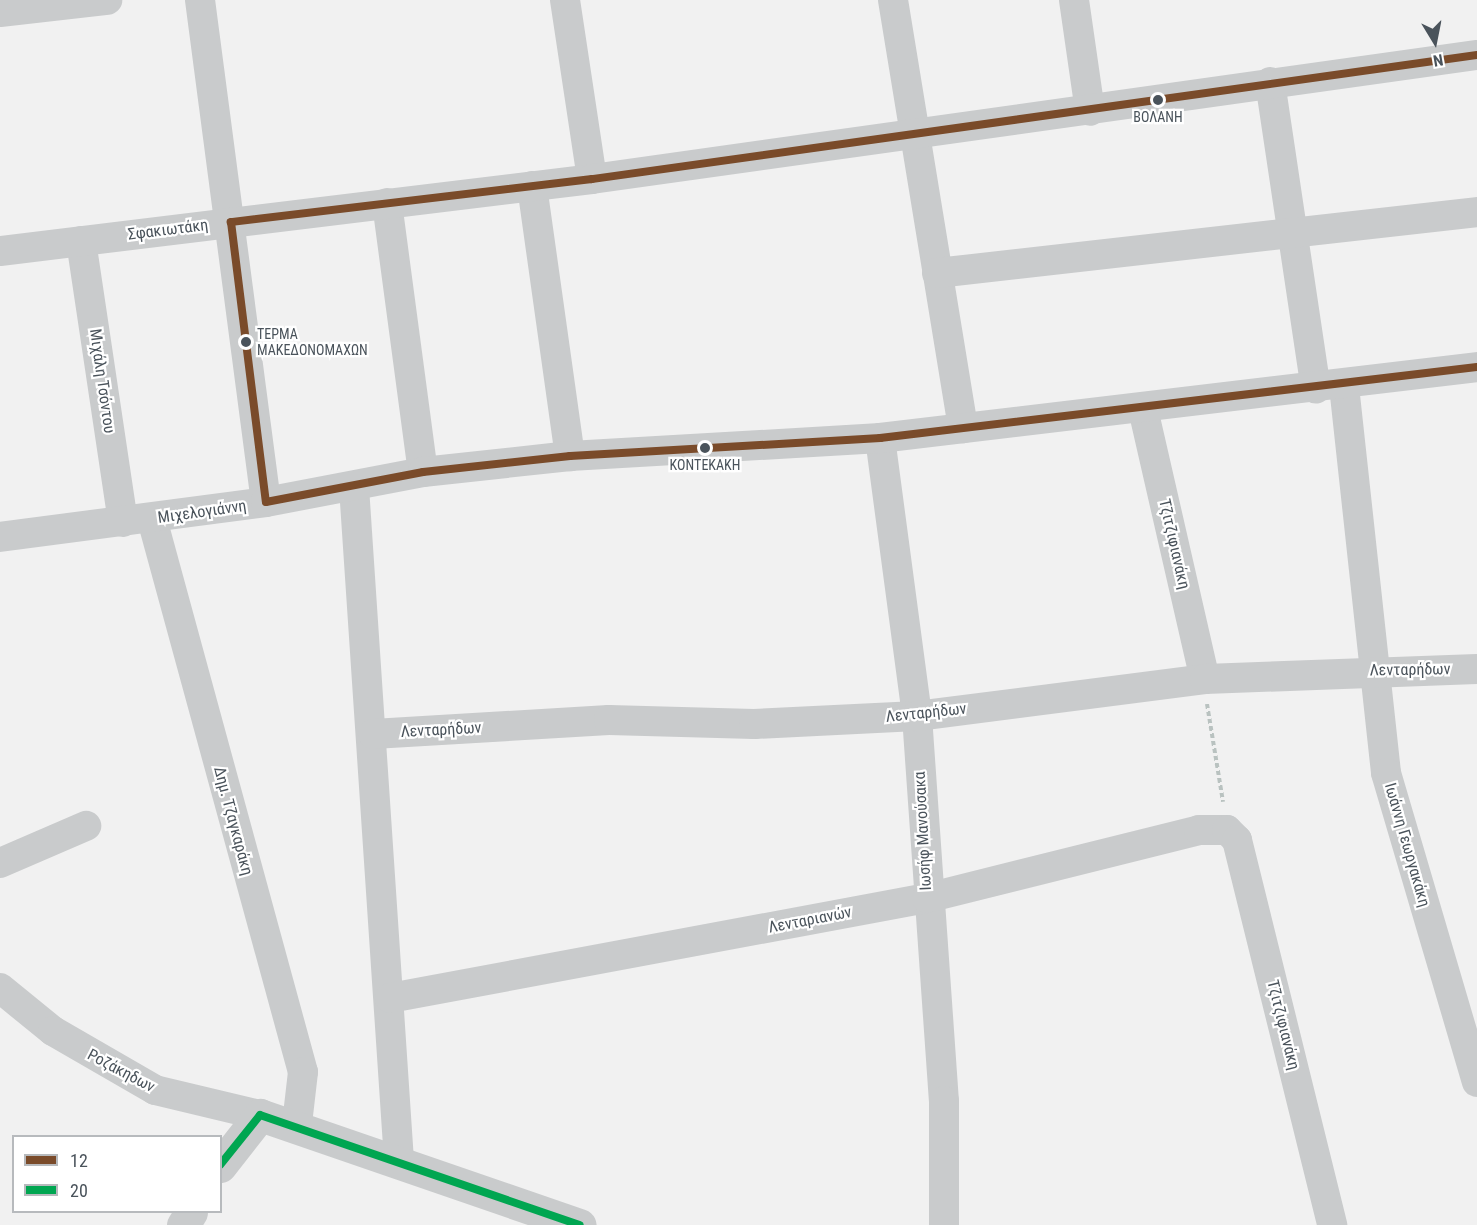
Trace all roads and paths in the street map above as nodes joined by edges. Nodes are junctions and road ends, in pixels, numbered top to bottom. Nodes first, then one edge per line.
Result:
1 (107, 0) edge
2 (200, 0) edge
3 (565, 0) edge
4 (893, 0) edge
5 (1074, 0) edge
6 (0, 12) edge
7 (1477, 55) edge
8 (1270, 82) junction
9 (1090, 111) junction
10 (911, 132) junction
11 (592, 178) junction
12 (532, 186) junction
13 (387, 203) junction
14 (1477, 212) edge
15 (231, 222) junction
16 (1297, 235) junction
17 (81, 241) junction
18 (0, 251) edge
19 (938, 273) junction
20 (1477, 367) edge
21 (1330, 388) junction
22 (1143, 409) junction
23 (963, 428) junction
24 (880, 438) junction
25 (570, 456) junction
26 (423, 472) junction
27 (354, 487) junction
28 (266, 502) junction
29 (138, 521) junction
30 (0, 537) edge
31 (1477, 669) edge
32 (1373, 671) junction
33 (1205, 679) junction
34 (917, 716) junction
35 (373, 734) junction
36 (86, 826) dead end
37 (1227, 830) junction
38 (0, 863) edge
39 (927, 898) junction
40 (0, 988) edge
41 (1465, 995) edge
42 (390, 998) junction
43 (1477, 1082) edge
44 (260, 1115) junction
45 (297, 1125) junction
46 (399, 1161) junction
47 (222, 1163) edge
48 (580, 1225) edge
49 (944, 1225) edge
50 (1332, 1225) edge

1 - 6 street
2 - 15 street
3 - 11 street
4 - 10 street
5 - 9 street
7 - 8 street, Σφακιωτάκη
8 - 9 street, Σφακιωτάκη
8 - 16 street, Ιωάννη Γεωργακάκη
9 - 10 street, Σφακιωτάκη
10 - 11 street, Σφακιωτάκη
10 - 19 street
11 - 12 street, Σφακιωτάκη
12 - 13 street, Σφακιωτάκη
12 - 25 street
13 - 15 street, Σφακιωτάκη
13 - 26 street
14 - 16 street
15 - 17 street, Σφακιωτάκη
15 - 28 street
16 - 19 street
16 - 21 street, Ιωάννη Γεωργακάκη
17 - 18 street, Σφακιωτάκη
17 - 29 street, Μιχάλη Τσόντου
19 - 23 street
20 - 21 street, Μιχελογιάννη
21 - 22 street, Μιχελογιάννη
21 - 32 street, Ιωάννη Γεωργακάκη
22 - 23 street, Μιχελογιάννη
22 - 33 street, Τζιτζιφιανάκη
23 - 24 street, Μιχελογιάννη
24 - 25 street, Μιχελογιάννη
24 - 34 street, Ιωσήφ Μανούσακα
25 - 26 street, Μιχελογιάννη
26 - 27 street, Μιχελογιάννη
27 - 28 street, Μιχελογιάννη
27 - 35 street
28 - 29 street, Μιχελογιάννη
29 - 30 street, Μιχελογιάννη
29 - 45 street, Δημ. Τζαγκαράκη
31 - 32 street, Λενταρήδων
32 - 33 street, Λενταρήδων
32 - 41 street, Ιωάννη Γεωργακάκη
33 - 34 street, Λενταρήδων
33 - 37 path
34 - 35 street, Λενταρήδων
34 - 39 street, Ιωσήφ Μανούσακα
35 - 42 street
36 - 38 street
37 - 39 street, Λενταριανών
37 - 50 street, Τζιτζιφιανάκη
39 - 42 street, Λενταριανών
39 - 49 street, Ιωσήφ Μανούσακα
40 - 44 street, Ροζάκηδων
41 - 43 street, Ιωάννη Γεωργακάκη
42 - 46 street
44 - 45 street
44 - 47 street
45 - 46 street
46 - 48 street

